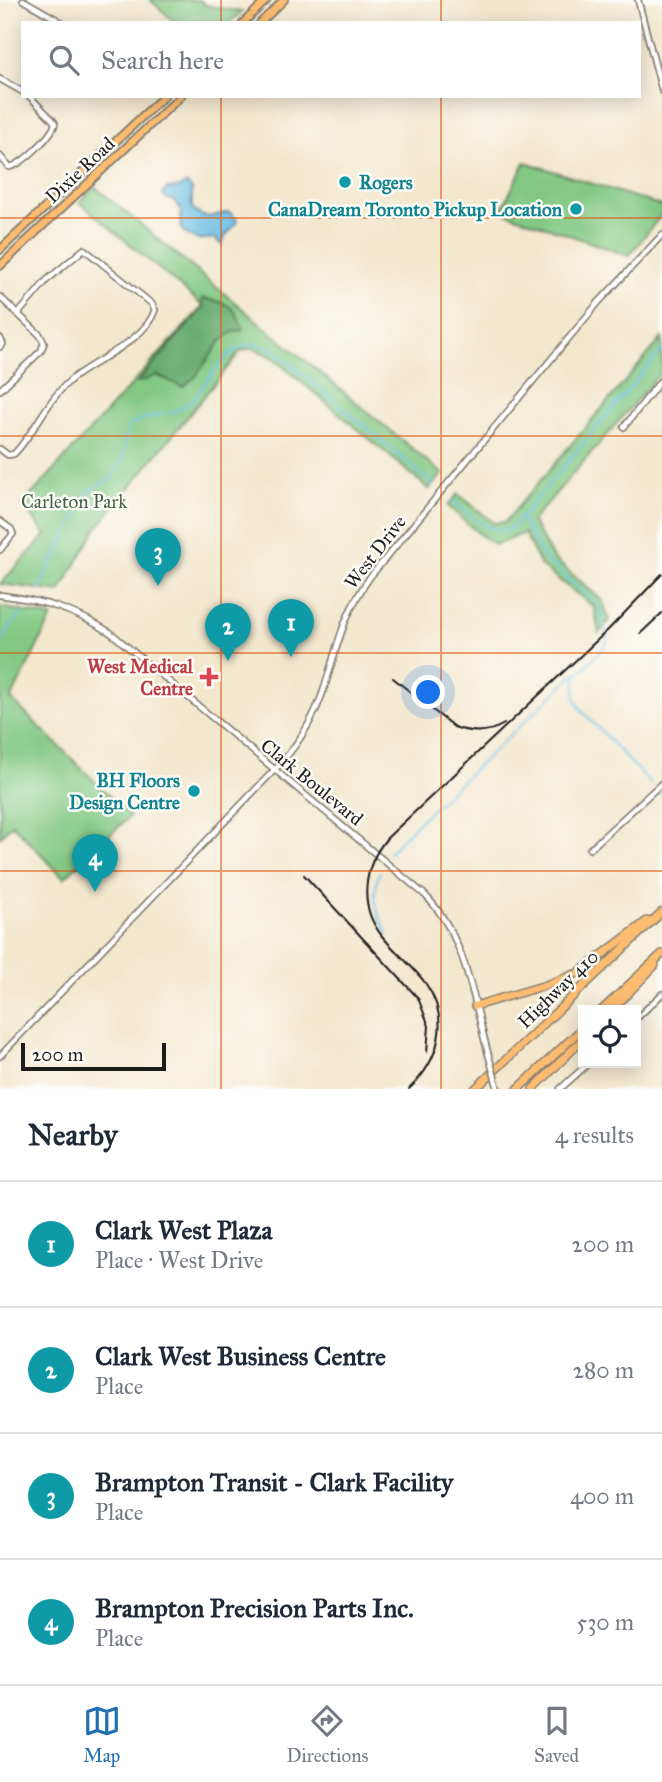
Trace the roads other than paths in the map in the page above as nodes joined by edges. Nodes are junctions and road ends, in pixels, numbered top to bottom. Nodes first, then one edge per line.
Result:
1 (23, 0) edge
2 (267, 0) edge
3 (284, 0) edge
4 (638, 0) edge
5 (60, 21) edge
6 (245, 21) edge
7 (262, 21) edge
8 (0, 79) edge
9 (21, 91) edge
10 (662, 91) edge
11 (31, 98) edge
12 (161, 98) edge
13 (163, 98) edge
14 (179, 98) edge
15 (170, 107) junction
16 (0, 156) edge
17 (662, 235) edge
18 (654, 242) junction
19 (662, 242) edge
20 (0, 250) edge
21 (0, 266) edge
22 (0, 297) edge
23 (18, 314) junction
24 (0, 338) edge
25 (0, 347) edge
26 (662, 379) edge
27 (0, 390) edge
28 (624, 427) dead end
29 (0, 449) edge
30 (0, 521) edge
31 (0, 550) edge
32 (0, 595) edge
33 (276, 770) junction
34 (662, 783) edge
35 (590, 849) dead end
36 (662, 911) edge
37 (662, 955) edge
38 (662, 994) edge
39 (607, 1005) edge
40 (617, 1005) edge
41 (475, 1006) junction
42 (641, 1014) edge
43 (578, 1033) edge
44 (578, 1045) edge
45 (0, 1056) edge
46 (583, 1068) edge
47 (475, 1089) edge
48 (498, 1089) edge
49 (518, 1089) edge
50 (533, 1089) edge
51 (560, 1089) edge

1 - 5 street
2 - 6 main road
3 - 7 main road
4 - 10 street
8 - 9 street
11 - 16 street
12 - 20 main road, Dixie Road
13 - 15 street
14 - 15 main road, Dixie Road
15 - 21 main road, Dixie Road
17 - 18 street, West Drive
18 - 19 street
18 - 33 street, West Drive
22 - 23 street
23 - 27 street
23 - 29 street
24 - 25 street
26 - 28 street
30 - 31 street
32 - 33 street, Clark Boulevard
33 - 41 street, Clark Boulevard
33 - 45 street, West Drive
34 - 35 street
36 - 41 highway
36 - 47 highway, Highway 410
37 - 39 highway
37 - 40 highway
38 - 42 street
41 - 48 street, Clark Boulevard, bridge
43 - 49 highway
44 - 50 highway
46 - 51 street

